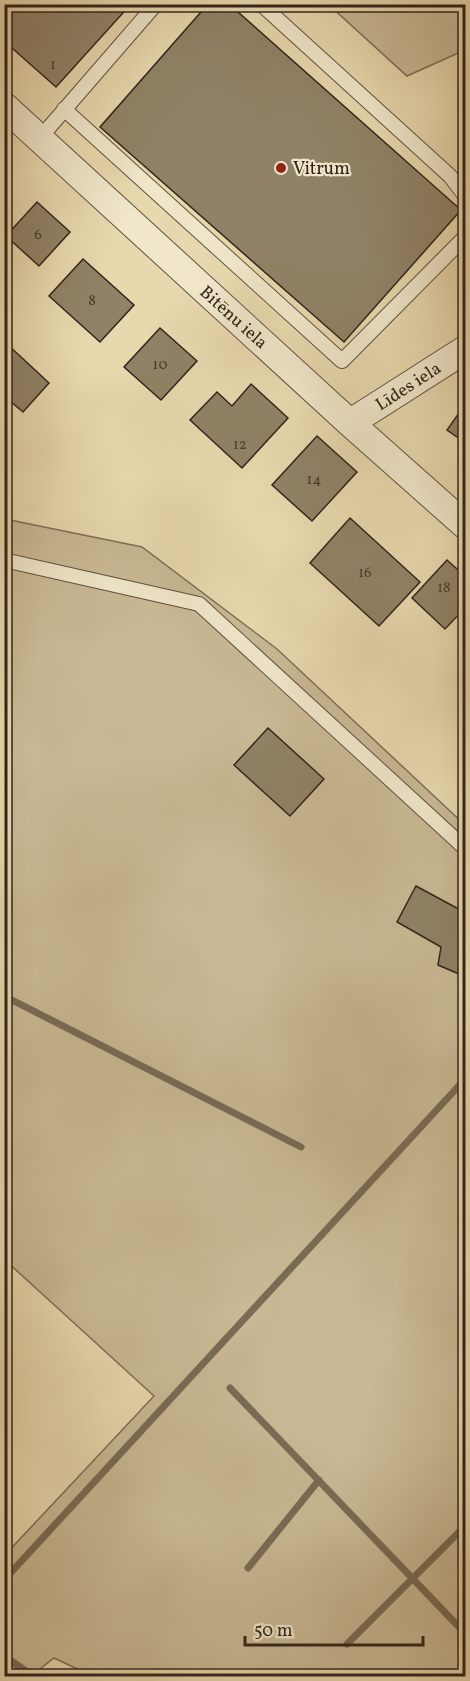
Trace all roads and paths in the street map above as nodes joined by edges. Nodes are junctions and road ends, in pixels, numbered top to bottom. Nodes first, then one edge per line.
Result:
1 (156, 4) edge
2 (261, 4) edge
3 (4, 106) edge
4 (64, 109) junction
5 (39, 139) junction
6 (465, 197) edge
7 (465, 236) edge
8 (465, 349) edge
9 (350, 423) junction
10 (465, 526) edge
11 (4, 560) edge
12 (465, 849) edge

1 - 4 lane
2 - 6 lane
3 - 5 street, Bitēnu iela
4 - 5 lane
4 - 7 lane
5 - 9 street, Bitēnu iela
8 - 9 street, Līdes iela
9 - 10 street, Bitēnu iela
11 - 12 lane

